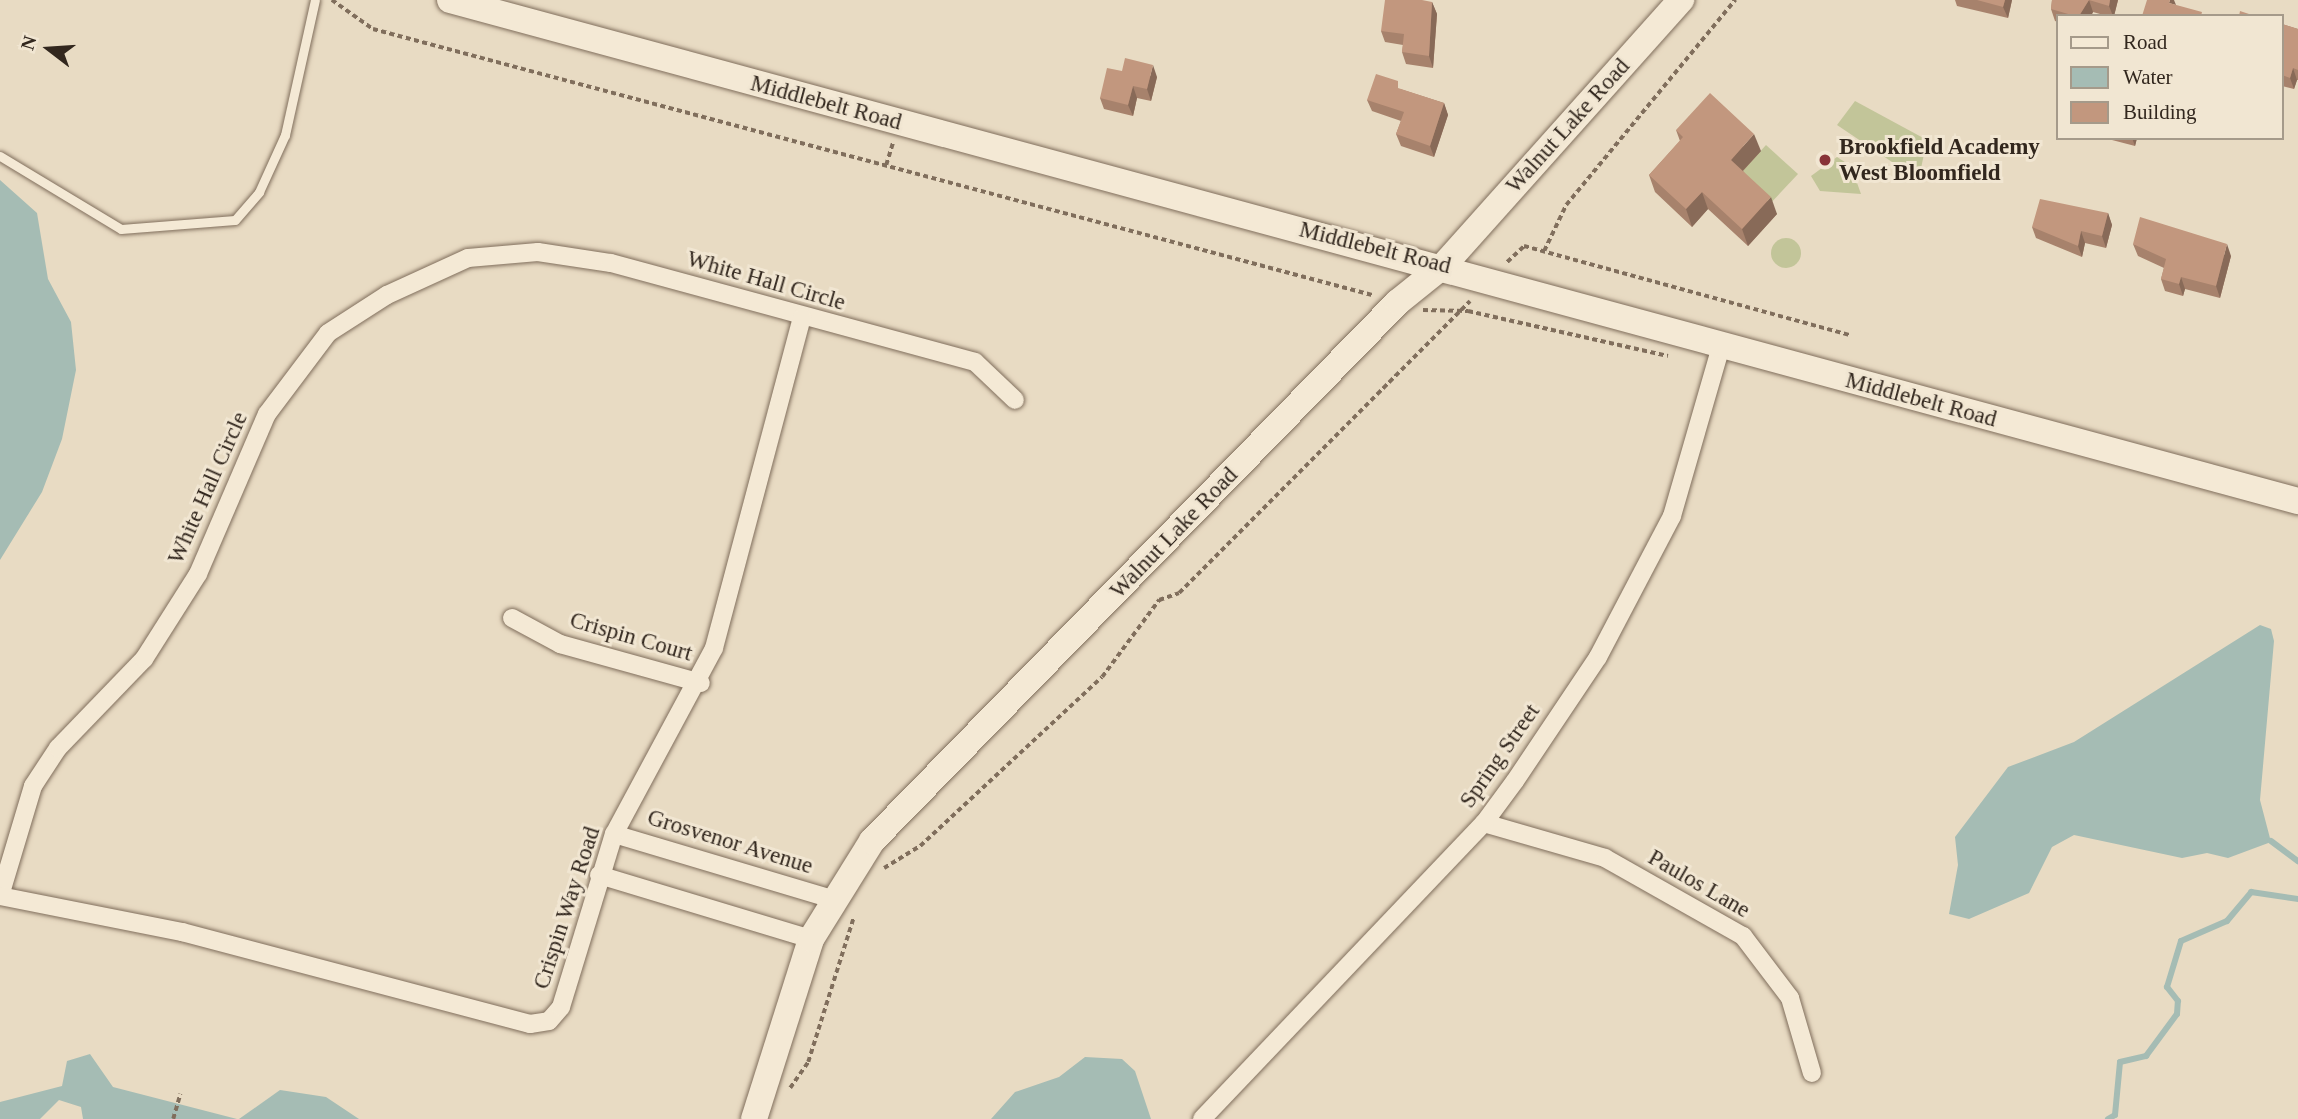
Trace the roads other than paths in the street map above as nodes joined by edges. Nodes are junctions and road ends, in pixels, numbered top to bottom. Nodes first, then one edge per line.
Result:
1 (315, 0) edge
2 (450, 0) edge
3 (1681, 0) edge
4 (0, 156) edge
5 (1444, 265) junction
6 (802, 317) junction
7 (1721, 346) junction
8 (1015, 400) dead end
9 (2298, 501) edge
10 (512, 618) dead end
11 (701, 682) junction
12 (1484, 823) junction
13 (614, 834) junction
14 (599, 875) junction
15 (0, 896) edge
16 (832, 899) junction
17 (811, 939) junction
18 (1812, 1073) dead end
19 (754, 1119) edge
20 (1202, 1119) edge

1 - 4 lane
2 - 5 street, Middlebelt Road
3 - 5 street, Walnut Lake Road
5 - 7 street, Middlebelt Road
5 - 16 street, Walnut Lake Road
6 - 8 street, White Hall Circle
6 - 11 street, Crispin Way Road
6 - 15 street, White Hall Circle
7 - 9 street, Middlebelt Road
7 - 12 street, Spring Street
10 - 11 street, Crispin Court
11 - 13 street, Crispin Way Road
12 - 18 street, Paulos Lane
12 - 20 street, Spring Street
13 - 14 street, Crispin Way Road
13 - 16 street, Grosvenor Avenue
14 - 15 street, Crispin Way Road
14 - 17 street
16 - 17 street, Walnut Lake Road
17 - 19 street, Walnut Lake Road

